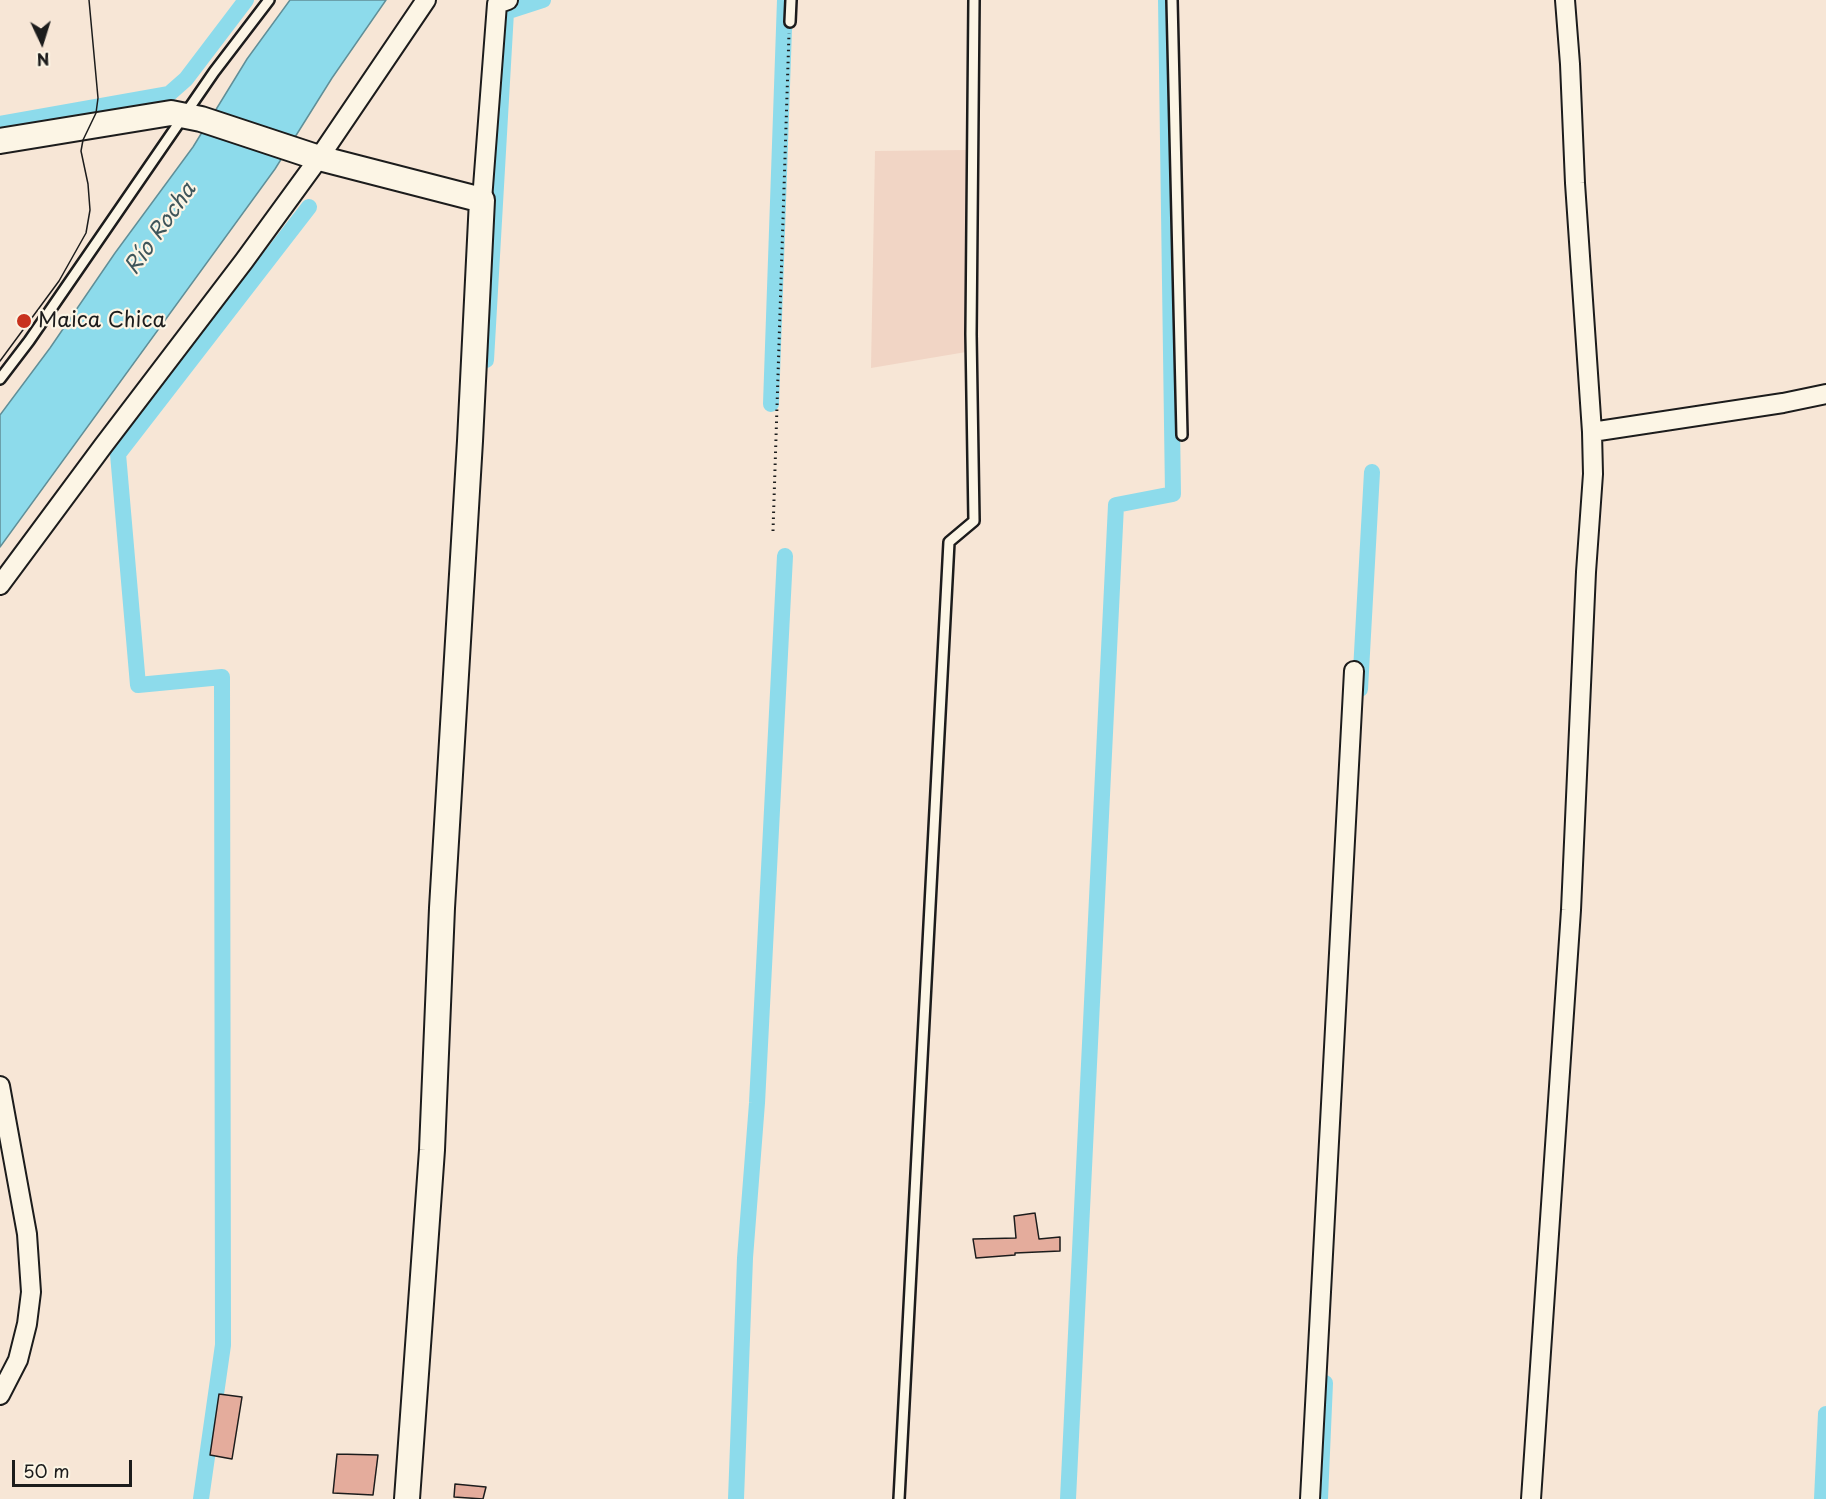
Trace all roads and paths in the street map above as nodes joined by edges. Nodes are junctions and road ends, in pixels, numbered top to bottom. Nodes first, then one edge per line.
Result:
1 (269, 0) edge
2 (426, 0) edge
3 (791, 0) edge
4 (974, 0) edge
5 (1172, 0) edge
6 (1565, 0) edge
7 (498, 1) edge
8 (790, 22) joint
9 (194, 117) junction
10 (0, 141) edge
11 (315, 156) junction
12 (482, 200) junction
13 (0, 379) edge
14 (1826, 394) edge
15 (1592, 432) junction
16 (1182, 435) dead end
17 (773, 531) dead end
18 (0, 585) edge
19 (1354, 671) dead end
20 (0, 1086) edge
21 (0, 1395) edge
22 (407, 1499) edge
23 (899, 1499) edge
24 (1310, 1499) edge
25 (1531, 1499) edge

1 - 9 lane
2 - 11 street
3 - 8 lane
4 - 23 lane
5 - 16 lane
6 - 15 street
7 - 12 street
8 - 17 path
9 - 10 street
9 - 11 street
9 - 13 lane
11 - 12 street
11 - 18 street
12 - 22 street
14 - 15 street
15 - 25 street
19 - 24 street
20 - 21 street

